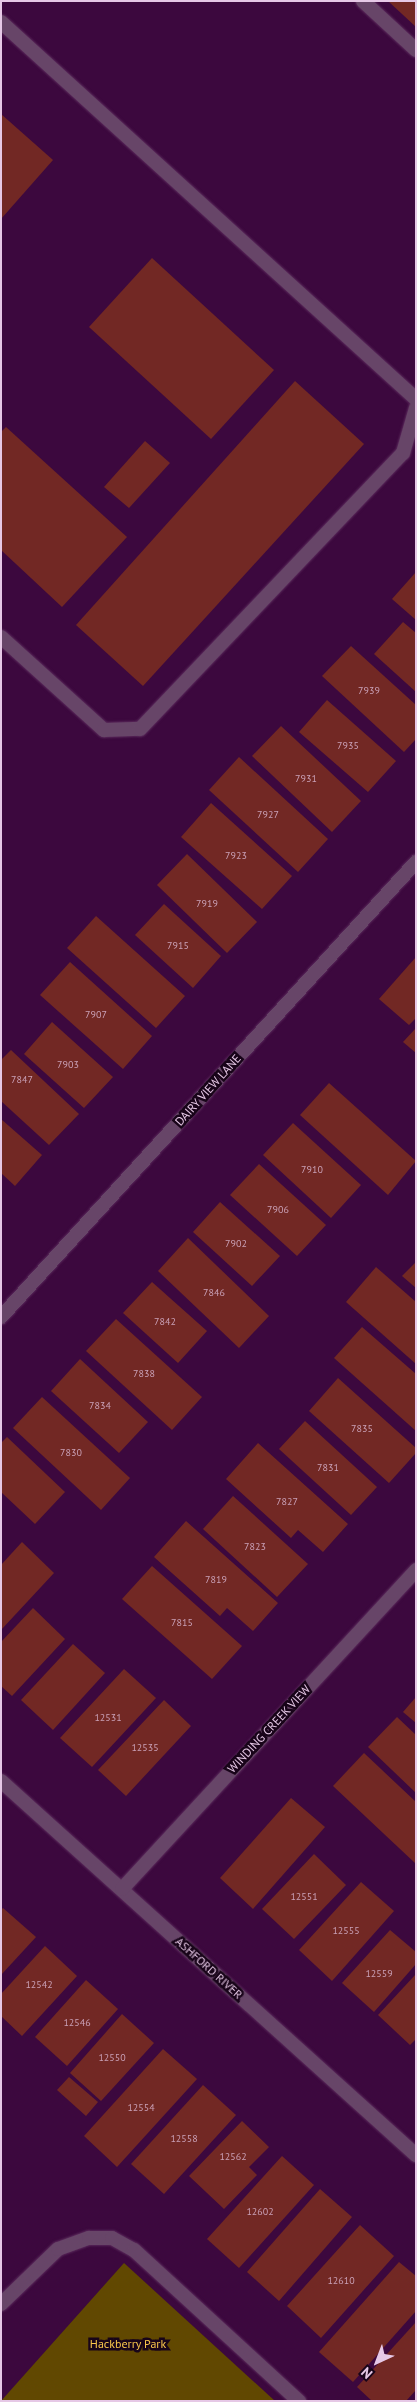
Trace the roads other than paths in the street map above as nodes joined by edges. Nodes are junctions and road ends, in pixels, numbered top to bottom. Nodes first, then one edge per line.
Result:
1 (362, 1) edge
2 (1, 22) edge
3 (416, 50) edge
4 (416, 399) edge
5 (416, 408) edge
6 (1, 637) edge
7 (416, 862) edge
8 (1, 1317) edge
9 (416, 1570) edge
10 (1, 1781) edge
11 (122, 1889) junction
12 (416, 2156) edge
13 (1, 2304) edge
14 (299, 2401) edge

1 - 3 street
2 - 4 street
5 - 6 street
7 - 8 street, DAIRY VIEW LANE
9 - 11 street, WINDING CREEK VIEW
10 - 11 street, ASHFORD RIVER
11 - 12 street, ASHFORD RIVER
13 - 14 street

